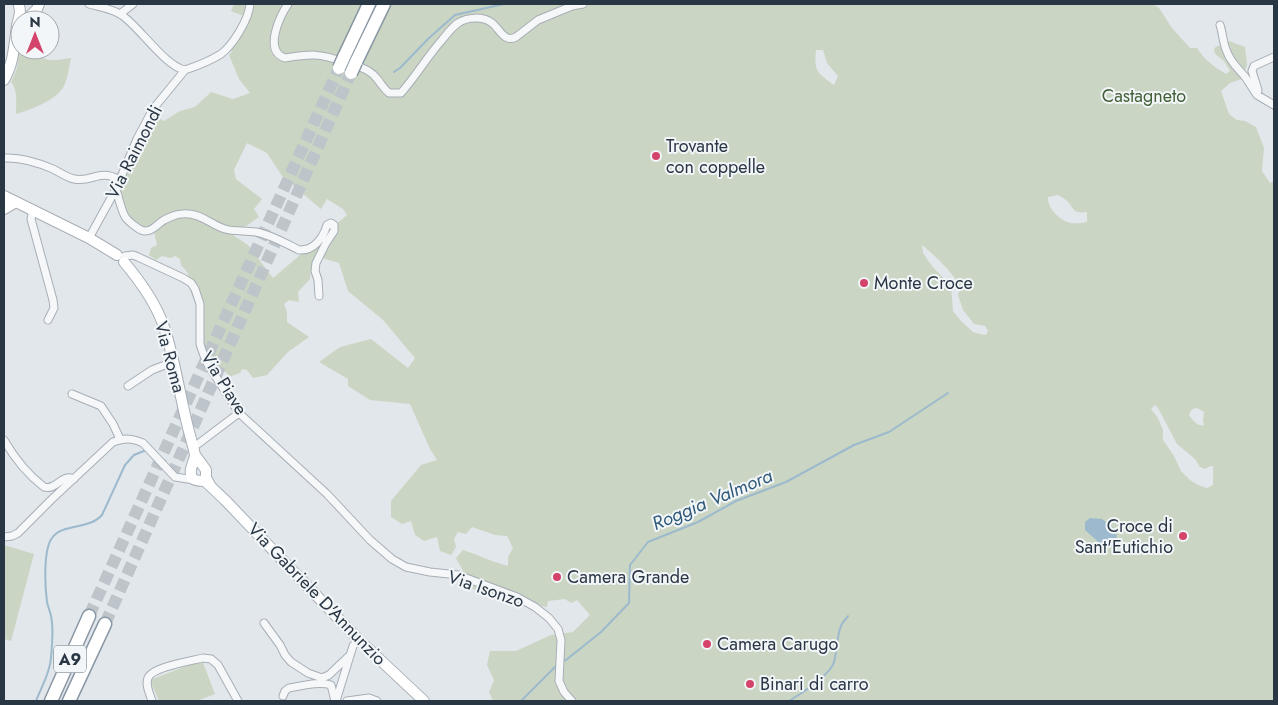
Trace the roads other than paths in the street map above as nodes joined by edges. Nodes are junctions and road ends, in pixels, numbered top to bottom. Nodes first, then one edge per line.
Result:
1 (90, 4) edge
2 (133, 4) edge
3 (250, 4) edge
4 (288, 4) edge
5 (369, 4) edge
6 (384, 4) edge
7 (583, 4) edge
8 (19, 5) edge
9 (38, 6) edge
10 (120, 14) junction
11 (1220, 25) dead end
12 (1274, 57) edge
13 (12, 60) edge
14 (342, 62) tunnel mouth
15 (354, 68) tunnel mouth
16 (185, 70) junction
17 (4, 80) edge
18 (1257, 95) junction
19 (1274, 104) edge
20 (4, 158) edge
21 (120, 180) junction
22 (116, 189) junction
23 (4, 196) edge
24 (16, 202) junction
25 (4, 209) edge
26 (33, 210) junction
27 (89, 238) junction
28 (122, 258) junction
29 (319, 296) dead end
30 (48, 320) dead end
31 (173, 362) junction
32 (128, 386) dead end
33 (72, 394) dead end
34 (239, 413) junction
35 (120, 439) junction
36 (4, 440) edge
37 (194, 450) junction
38 (197, 475) junction
39 (74, 479) junction
40 (326, 494) joint
41 (4, 537) edge
42 (88, 616) tunnel mouth
43 (264, 622) dead end
44 (105, 624) tunnel mouth
45 (358, 638) junction
46 (350, 656) junction
47 (283, 696) dead end
48 (52, 701) edge
49 (69, 701) edge
50 (152, 701) edge
51 (238, 701) edge
52 (335, 701) edge
53 (347, 701) edge
54 (377, 701) edge
55 (424, 701) edge
56 (572, 701) edge

1 - 10 street
2 - 10 street
3 - 16 street
4 - 7 street
5 - 14 highway
6 - 15 highway
8 - 9 main road
10 - 16 street
11 - 18 street
12 - 18 street
13 - 17 main road
16 - 21 street, Via Raimondi
18 - 19 street
20 - 21 street
21 - 22 street, Via Raimondi
22 - 27 street, Via Raimondi
22 - 29 street
23 - 24 main road, Via Roma
24 - 25 main road
24 - 26 main road, Via Roma
26 - 27 main road, Via Roma
26 - 30 street
27 - 28 main road, Via Roma
28 - 31 main road, Via Roma
28 - 34 street, Via Piave
31 - 32 street
31 - 37 main road, Via Roma
33 - 35 street
34 - 37 street
34 - 40 street, Via Piave
35 - 38 street
35 - 39 street
36 - 39 street
37 - 38 main road
38 - 45 main road, Via Gabriele D'Annunzio
39 - 41 street
40 - 56 street, Via Isonzo
42 - 48 highway, A9
43 - 46 street
44 - 49 highway, A9
45 - 46 street
45 - 55 main road, Via Gabriele D'Annunzio
46 - 52 street
47 - 52 street
50 - 51 street
53 - 54 street

